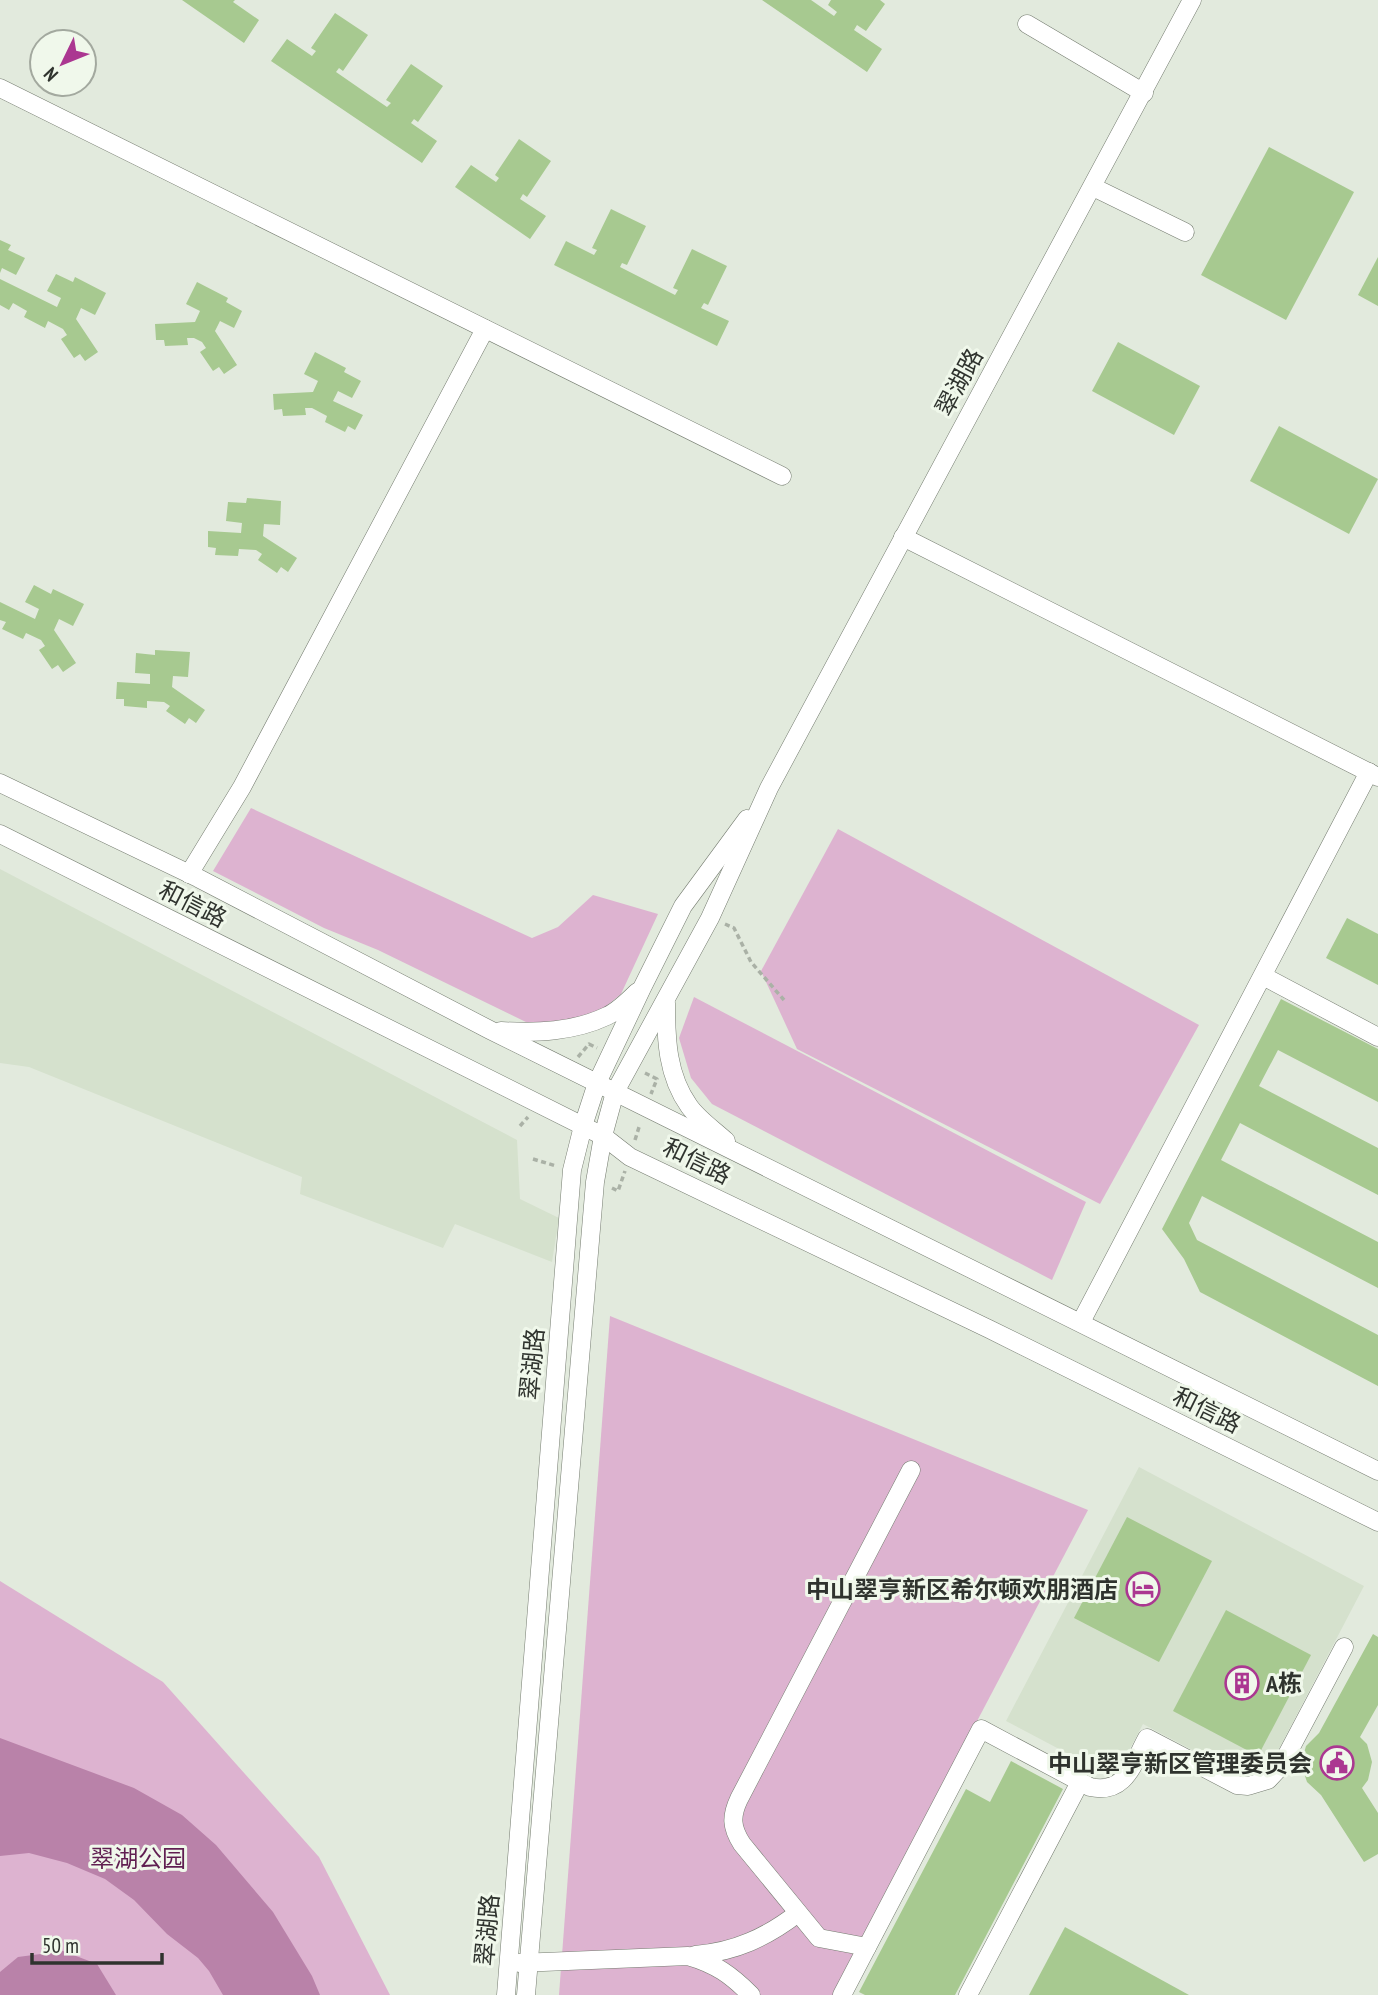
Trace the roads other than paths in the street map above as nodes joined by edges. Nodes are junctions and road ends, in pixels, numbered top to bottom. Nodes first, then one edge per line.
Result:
1 (1192, 0) edge
2 (1027, 24) dead end
3 (0, 88) edge
4 (1144, 93) junction
5 (1093, 187) junction
6 (1185, 232) dead end
7 (485, 329) junction
8 (782, 476) dead end
9 (903, 537) junction
10 (1374, 775) edge
11 (0, 783) edge
12 (769, 788) junction
13 (0, 834) edge
14 (189, 874) junction
15 (1263, 976) junction
16 (642, 988) junction
17 (666, 998) junction
18 (490, 1030) junction
19 (1378, 1037) edge
20 (597, 1083) junction
21 (615, 1092) junction
22 (583, 1126) junction
23 (603, 1136) junction
24 (738, 1153) junction
25 (1081, 1322) junction
26 (911, 1469) dead end
27 (1378, 1471) edge
28 (1378, 1522) edge
29 (1344, 1647) dead end
30 (1080, 1782) junction
31 (798, 1913) junction
32 (867, 1947) junction
33 (688, 1956) junction
34 (529, 1962) junction
35 (509, 1963) junction
36 (506, 1995) edge
37 (526, 1995) edge
38 (751, 1995) edge
39 (842, 1995) edge
40 (968, 1995) edge

1 - 4 street, 翠湖路
2 - 4 street
3 - 7 street
4 - 5 street, 翠湖路
5 - 6 street
5 - 9 street, 翠湖路
7 - 8 street
7 - 14 street
9 - 10 street
9 - 12 street, 翠湖路
10 - 15 street
11 - 14 street, 和信路
12 - 16 street, 翠湖路
12 - 17 street, 翠湖路
13 - 22 street, 和信路
14 - 18 street, 和信路
15 - 19 street
15 - 25 street
16 - 18 street
16 - 20 street, 翠湖路
17 - 21 street, 翠湖路
17 - 24 street
18 - 20 street, 和信路
20 - 21 street, 和信路
20 - 22 street, 翠湖路
21 - 23 street, 翠湖路
21 - 24 street, 和信路
22 - 23 street, 和信路
22 - 35 street, 翠湖路
23 - 28 street, 和信路
23 - 34 street, 翠湖路
24 - 25 street, 和信路
25 - 27 street, 和信路
26 - 31 street
29 - 30 street
30 - 32 street
30 - 40 street
31 - 32 street
31 - 33 street
32 - 39 street
33 - 34 street
33 - 38 street
34 - 35 street
34 - 37 street, 翠湖路
35 - 36 street, 翠湖路

